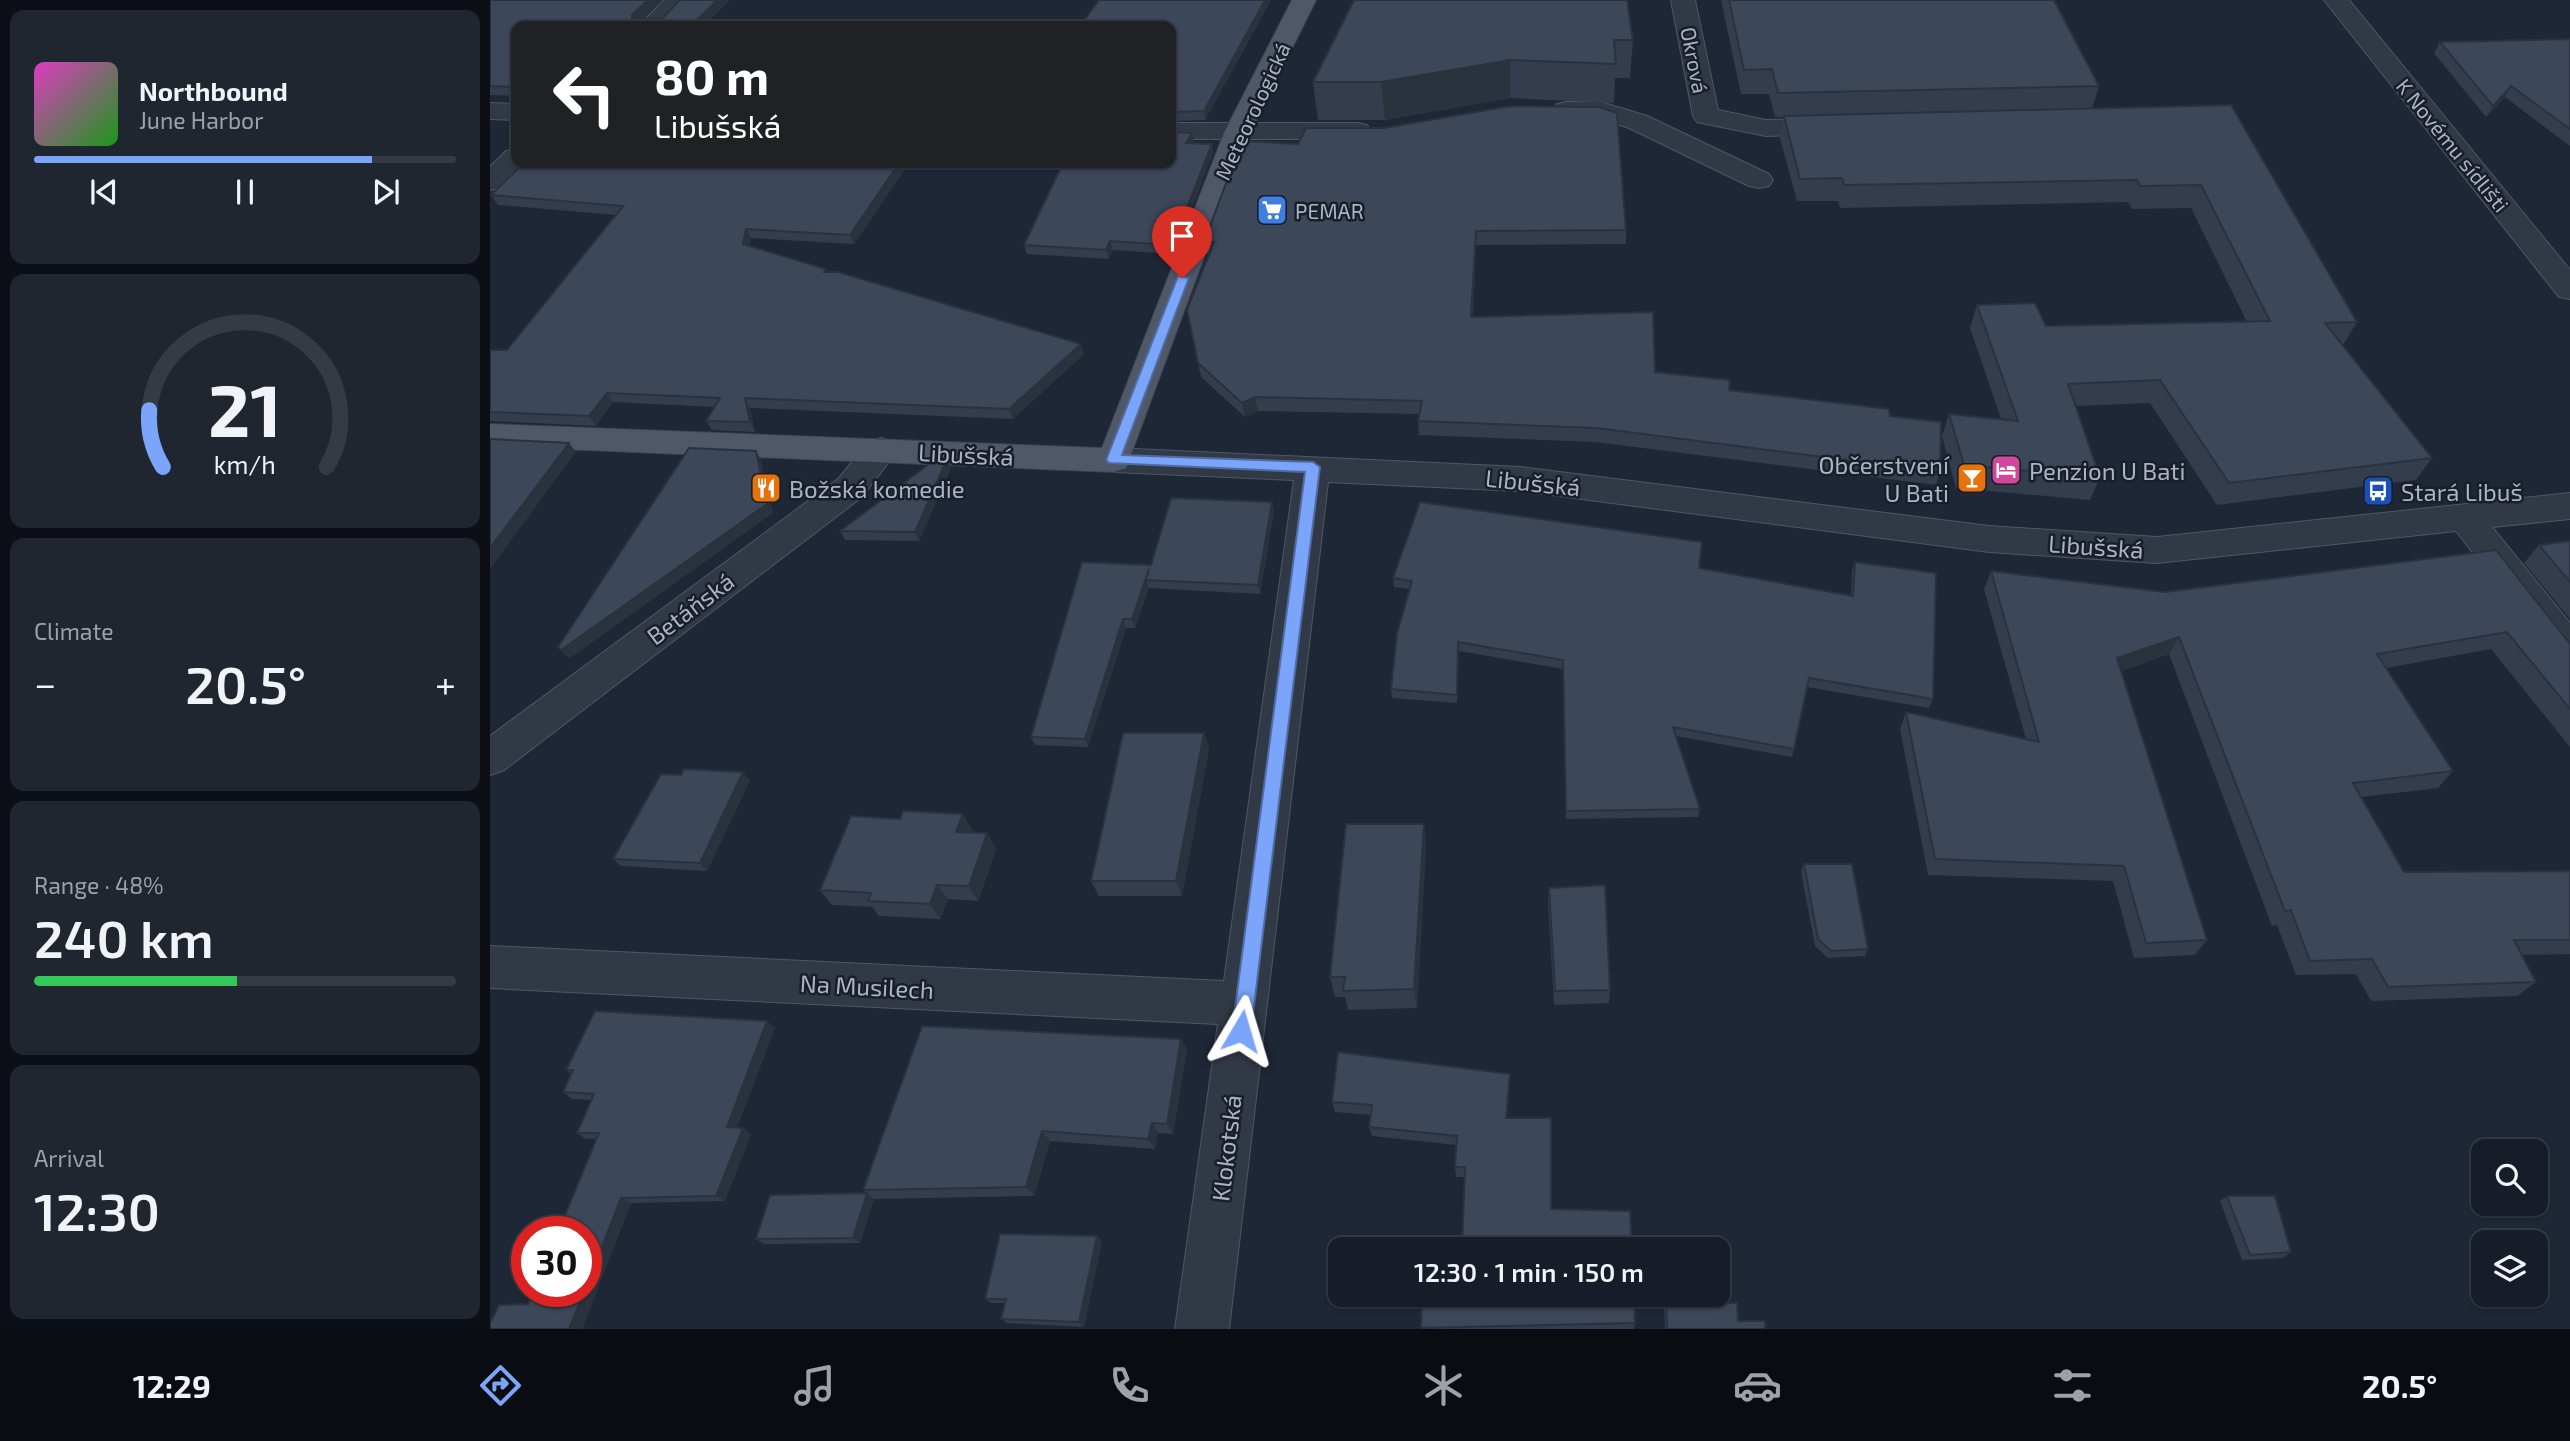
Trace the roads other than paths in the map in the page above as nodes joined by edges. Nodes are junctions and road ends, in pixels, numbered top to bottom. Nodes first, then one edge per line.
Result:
1 (678, 0) edge
2 (1304, 0) edge
3 (1683, 0) edge
4 (2336, 0) edge
5 (656, 21) edge
6 (1536, 110) edge
7 (490, 111) edge
8 (511, 112) edge
9 (1864, 126) edge
10 (1176, 131) edge
11 (1385, 131) edge
12 (1237, 133) junction
13 (511, 162) edge
14 (1759, 180) dead end
15 (490, 182) edge
16 (2570, 290) edge
17 (490, 435) edge
18 (881, 450) junction
19 (1114, 460) junction
20 (1313, 467) junction
21 (2570, 506) edge
22 (2466, 519) junction
23 (2570, 650) edge
24 (490, 758) edge
25 (490, 967) edge
26 (1245, 1004) junction
27 (1202, 1329) edge

1 - 5 street
2 - 12 main road, Meteorologická
3 - 9 street, Okrová
4 - 16 street, K Novému sídlišti
6 - 14 street
7 - 8 street
10 - 12 street
11 - 12 street
12 - 19 main road, Meteorologická
13 - 15 street
17 - 18 main road, Libušská
18 - 19 main road, Libušská
18 - 24 street, Betáňská
19 - 20 street, Libušská
20 - 22 street, Libušská
20 - 26 street, Klokotská
21 - 22 street, Libušská
22 - 23 street
25 - 26 street, Na Musilech
26 - 27 street, Klokotská

